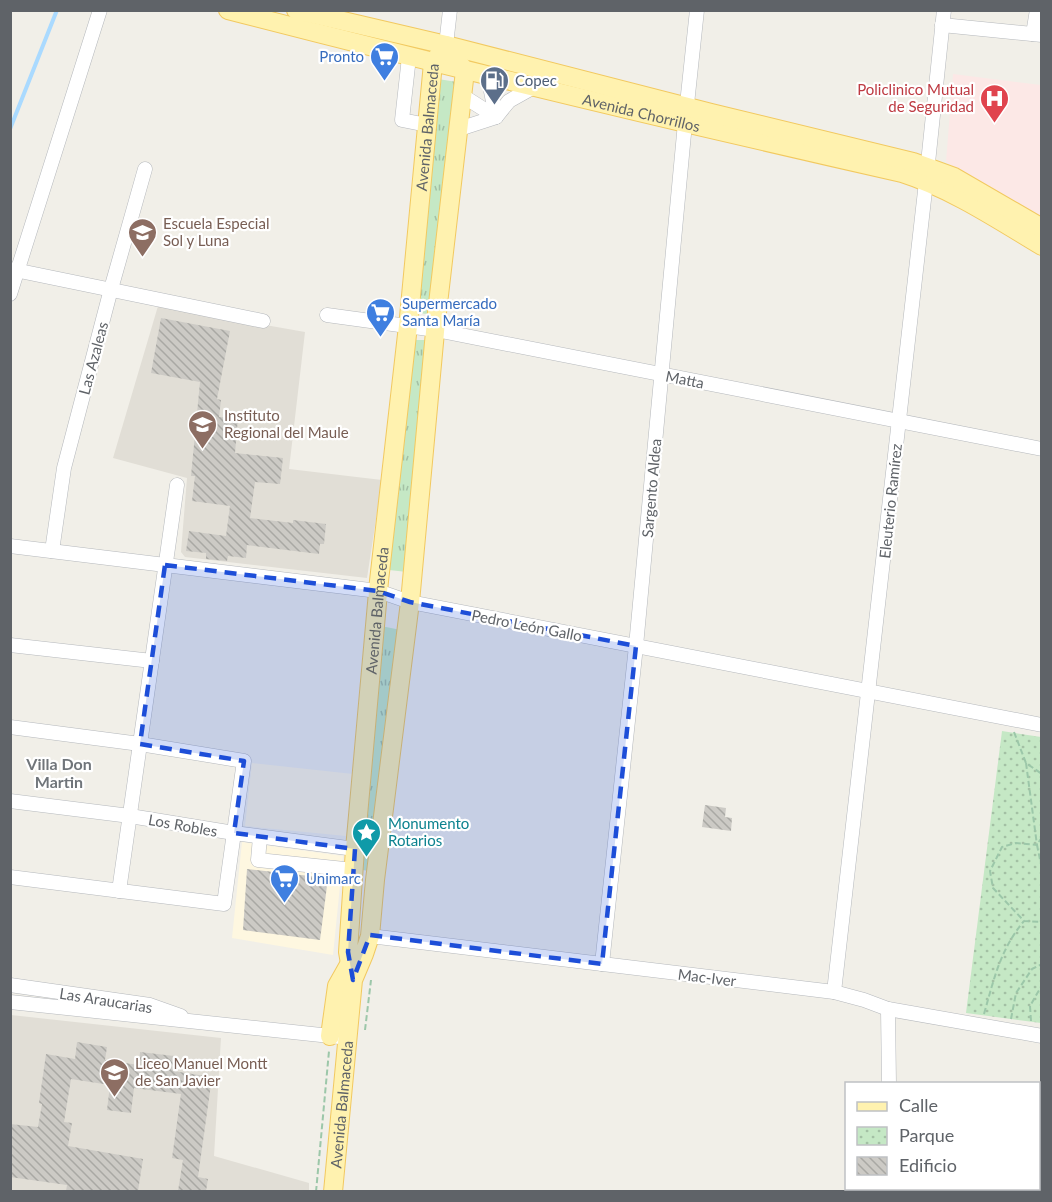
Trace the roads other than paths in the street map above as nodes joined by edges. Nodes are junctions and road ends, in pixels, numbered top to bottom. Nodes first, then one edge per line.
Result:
1 (100, 10) edge
2 (228, 10) edge
3 (296, 10) edge
4 (450, 10) edge
5 (697, 10) edge
6 (944, 10) edge
7 (1037, 10) edge
8 (942, 25) junction
9 (1037, 34) edge
10 (446, 45) junction
11 (409, 57) junction
12 (433, 63) junction
13 (465, 71) junction
14 (488, 76) junction
15 (534, 87) junction
16 (462, 96) junction
17 (686, 115) junction
18 (496, 117) junction
19 (427, 125) junction
20 (459, 129) junction
21 (145, 169) dead end
22 (927, 174) junction
23 (1041, 228) edge
24 (1041, 246) edge
25 (14, 270) edge
26 (111, 289) junction
27 (10, 294) edge
28 (327, 315) dead end
29 (262, 321) dead end
30 (408, 326) junction
31 (436, 330) junction
32 (662, 374) junction
33 (899, 421) junction
34 (1041, 449) edge
35 (177, 485) dead end
36 (10, 546) edge
37 (52, 551) junction
38 (165, 565) junction
39 (378, 591) junction
40 (410, 602) junction
41 (10, 645) edge
42 (636, 646) junction
43 (152, 661) junction
44 (868, 691) junction
45 (1041, 724) edge
46 (10, 727) edge
47 (140, 744) junction
48 (10, 801) edge
49 (130, 816) junction
50 (234, 833) junction
51 (260, 837) junction
52 (355, 849) junction
53 (354, 870) junction
54 (10, 877) edge
55 (119, 891) junction
56 (370, 936) junction
57 (602, 964) junction
58 (351, 971) junction
59 (10, 985) edge
60 (834, 992) junction
61 (10, 1002) edge
62 (888, 1009) junction
63 (200, 1023) junction
64 (1036, 1032) edge
65 (339, 1037) junction
66 (889, 1082) edge
67 (333, 1191) edge

1 - 25 street
2 - 11 main road, Avenida Chorrillos
3 - 10 main road, Avenida Chorrillos
4 - 10 street
5 - 17 street, Sargento Aldea
6 - 8 street, Eleuterio Ramírez
7 - 9 street
8 - 9 street
8 - 22 street, Eleuterio Ramírez
10 - 12 main road, Avenida Balmaceda
10 - 13 main road, Avenida Balmaceda
10 - 17 main road, Avenida Chorrillos
11 - 12 main road, Avenida Chorrillos
11 - 19 street
12 - 13 main road, Avenida Chorrillos
12 - 19 main road, Avenida Balmaceda
13 - 14 main road, Avenida Chorrillos
13 - 16 main road, Avenida Balmaceda
14 - 15 main road, Avenida Chorrillos
14 - 18 street
15 - 17 main road, Avenida Chorrillos
15 - 18 street
16 - 18 street
16 - 20 main road, Avenida Balmaceda
17 - 22 main road, Avenida Chorrillos
17 - 32 street, Sargento Aldea
18 - 20 street
19 - 20 main road
19 - 30 main road, Avenida Balmaceda
20 - 31 main road, Avenida Balmaceda
21 - 26 street, Las Azaleas
22 - 23 main road, Avenida Chorrillos
22 - 24 main road, Avenida Chorrillos
22 - 33 street, Eleuterio Ramírez
25 - 26 street
25 - 27 street
26 - 29 street
26 - 37 street, Las Azaleas
28 - 30 street, Matta
30 - 31 street, Matta
30 - 39 main road, Avenida Balmaceda
31 - 32 street, Matta
31 - 40 main road, Avenida Balmaceda
32 - 33 street, Matta
32 - 42 street, Sargento Aldea
33 - 34 street, Matta
33 - 44 street, Eleuterio Ramírez
35 - 38 street
36 - 37 street, Pedro León Gallo
37 - 38 street, Pedro León Gallo
38 - 39 street, Pedro León Gallo
38 - 43 street
39 - 40 street, Pedro León Gallo
39 - 52 main road, Avenida Balmaceda
40 - 42 street, Pedro León Gallo
40 - 56 main road, Avenida Balmaceda
41 - 43 street
42 - 44 street, Pedro León Gallo
42 - 57 street, Sargento Aldea
43 - 47 street
44 - 45 street, Pedro León Gallo
44 - 60 street, Eleuterio Ramírez
46 - 47 street
47 - 49 street
47 - 50 street
48 - 49 street, Los Robles
49 - 50 street, Los Robles
49 - 55 street
50 - 51 street, Los Robles
50 - 55 street
51 - 52 street, Los Robles
51 - 53 street
52 - 53 main road, Avenida Balmaceda
53 - 58 main road, Avenida Balmaceda
54 - 55 street
56 - 57 street, Mac-Iver
56 - 58 main road, Avenida Balmaceda
57 - 60 street, Mac-Iver
58 - 65 main road, Avenida Balmaceda
59 - 63 street, Las Araucarias
60 - 62 street, Mac-Iver
61 - 63 street, Las Araucarias
62 - 64 street, Mac-Iver
62 - 66 street
63 - 65 street, Las Araucarias
65 - 67 main road, Avenida Balmaceda

